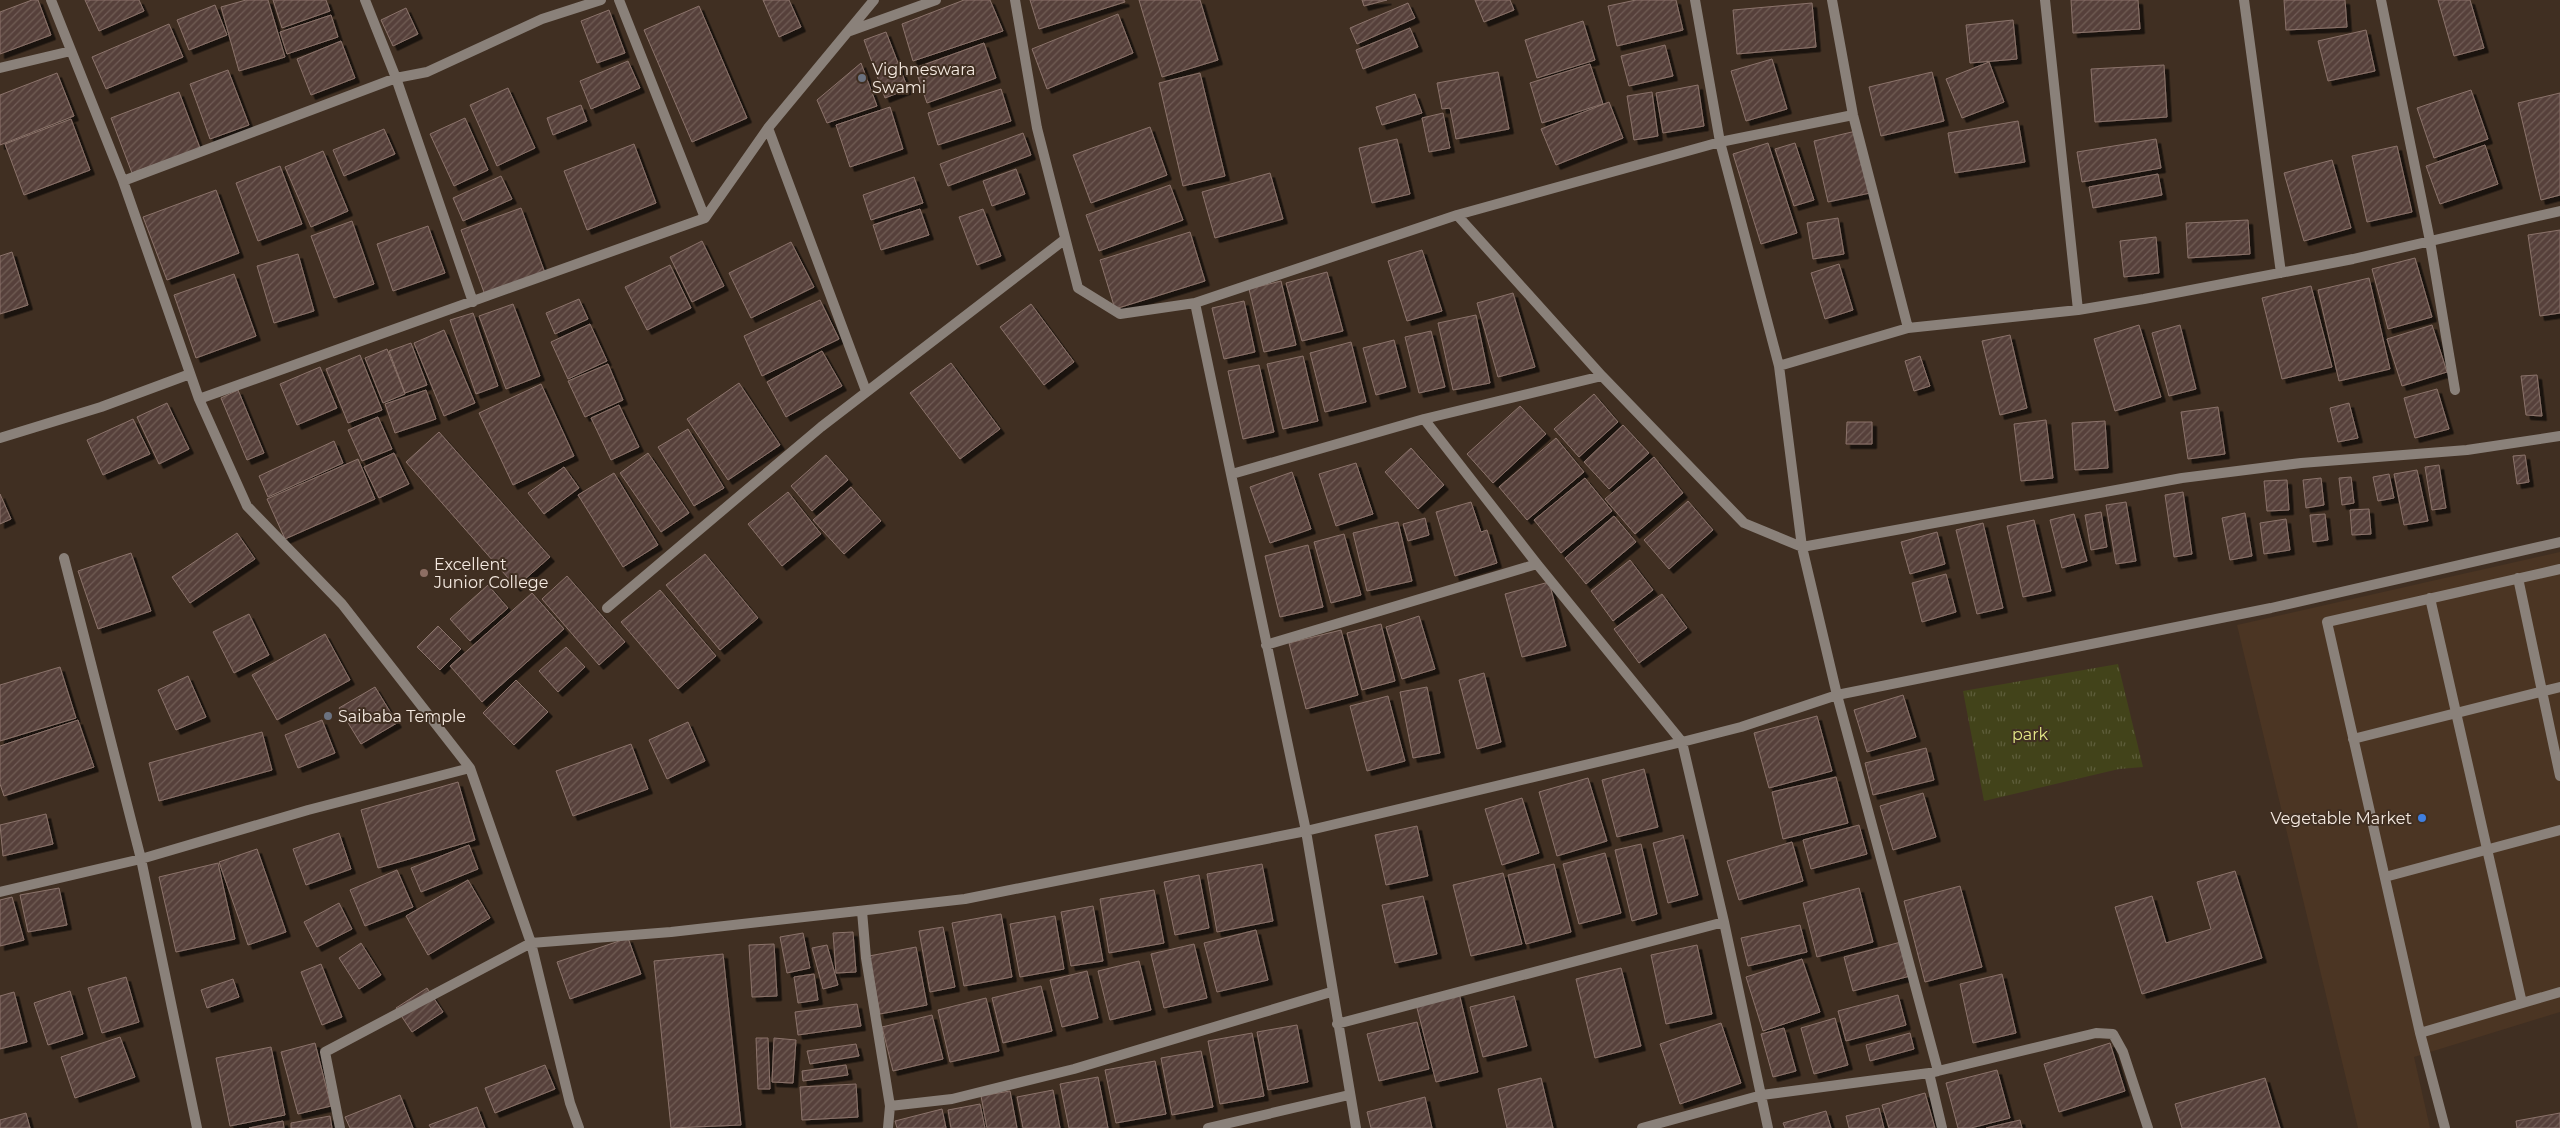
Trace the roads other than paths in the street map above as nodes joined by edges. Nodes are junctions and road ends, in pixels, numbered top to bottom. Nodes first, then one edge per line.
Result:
1 (51, 0) edge
2 (365, 0) edge
3 (601, 0) edge
4 (619, 0) edge
5 (874, 0) edge
6 (936, 0) edge
7 (1015, 0) edge
8 (1695, 0) edge
9 (1832, 0) edge
10 (2045, 0) edge
11 (2244, 0) edge
12 (2381, 0) edge
13 (850, 31) junction
14 (71, 51) junction
15 (0, 68) edge
16 (396, 78) junction
17 (1853, 115) junction
18 (768, 128) junction
19 (1720, 142) junction
20 (123, 181) junction
21 (2560, 211) edge
22 (1457, 215) junction
23 (705, 218) junction
24 (1064, 240) junction
25 (2430, 241) junction
26 (2281, 272) junction
27 (473, 302) junction
28 (1195, 303) junction
29 (2078, 310) junction
30 (1908, 328) junction
31 (1779, 366) junction
32 (190, 374) junction
33 (1602, 376) junction
34 (2456, 390) dead end
35 (866, 391) junction
36 (199, 399) junction
37 (1424, 419) junction
38 (2560, 436) edge
39 (0, 438) edge
40 (1232, 474) junction
41 (2560, 542) edge
42 (1802, 547) junction
43 (64, 558) dead end
44 (1537, 564) junction
45 (2560, 569) edge
46 (2518, 578) junction
47 (2430, 598) junction
48 (607, 608) dead end
49 (1266, 645) junction
50 (2560, 687) edge
51 (2542, 692) junction
52 (1837, 695) junction
53 (2456, 713) junction
54 (2353, 739) junction
55 (1682, 742) junction
56 (470, 768) junction
57 (2560, 776) edge
58 (2560, 830) edge
59 (1306, 831) junction
60 (2487, 850) junction
61 (141, 860) junction
62 (2385, 877) junction
63 (0, 892) edge
64 (862, 911) junction
65 (1724, 922) junction
66 (531, 943) junction
67 (1332, 992) junction
68 (2560, 992) edge
69 (2522, 1003) junction
70 (1337, 1024) junction
71 (2420, 1033) junction
72 (1934, 1072) junction
73 (1349, 1095) junction
74 (1762, 1095) junction
75 (890, 1106) junction
76 (197, 1128) edge
77 (340, 1128) edge
78 (579, 1128) edge
79 (888, 1128) edge
80 (1208, 1128) edge
81 (1356, 1128) edge
82 (1642, 1128) edge
83 (1768, 1128) edge
84 (1942, 1128) edge
85 (2148, 1128) edge
86 (2445, 1128) edge

1 - 14 street
2 - 16 street
3 - 16 street
4 - 23 street
5 - 13 street
6 - 13 street
7 - 24 street
8 - 19 street
9 - 17 street
10 - 29 street
11 - 26 street
12 - 25 street
13 - 18 street
14 - 15 street
14 - 20 street
16 - 20 street
16 - 27 street
17 - 19 street
17 - 30 street
18 - 23 street
18 - 35 street
19 - 22 street
19 - 31 street
20 - 32 street
21 - 25 street
22 - 28 street
22 - 33 street
23 - 27 street
24 - 28 street
24 - 35 street
25 - 26 street
25 - 34 street
26 - 29 street
27 - 36 street
28 - 40 street
29 - 30 street
30 - 31 street
31 - 42 street
32 - 36 street
32 - 39 street
33 - 37 street
33 - 42 street
35 - 48 street
36 - 56 street
37 - 40 street
37 - 44 street
38 - 42 street
40 - 49 street
41 - 52 street
42 - 52 street
43 - 61 street
44 - 49 street
44 - 55 street
45 - 46 street
46 - 47 street
46 - 51 street
47 - 53 street
47 - 54 street
49 - 59 street
50 - 51 street
51 - 53 street
51 - 57 street
52 - 55 street
52 - 72 street
53 - 54 street
53 - 60 street
54 - 62 street
55 - 59 street
55 - 65 street
56 - 61 street
56 - 66 street
58 - 60 street
59 - 64 street
59 - 67 street
60 - 62 street
60 - 69 street
61 - 63 street
61 - 76 street
62 - 71 street
64 - 66 street
64 - 75 street
65 - 70 street
65 - 74 street
66 - 77 street
66 - 78 street
67 - 70 street
67 - 75 street
68 - 69 street
69 - 71 street
70 - 73 street
71 - 86 street
72 - 74 street
72 - 84 street
72 - 85 street
73 - 80 street
73 - 81 street
74 - 82 street
74 - 83 street
75 - 79 street

